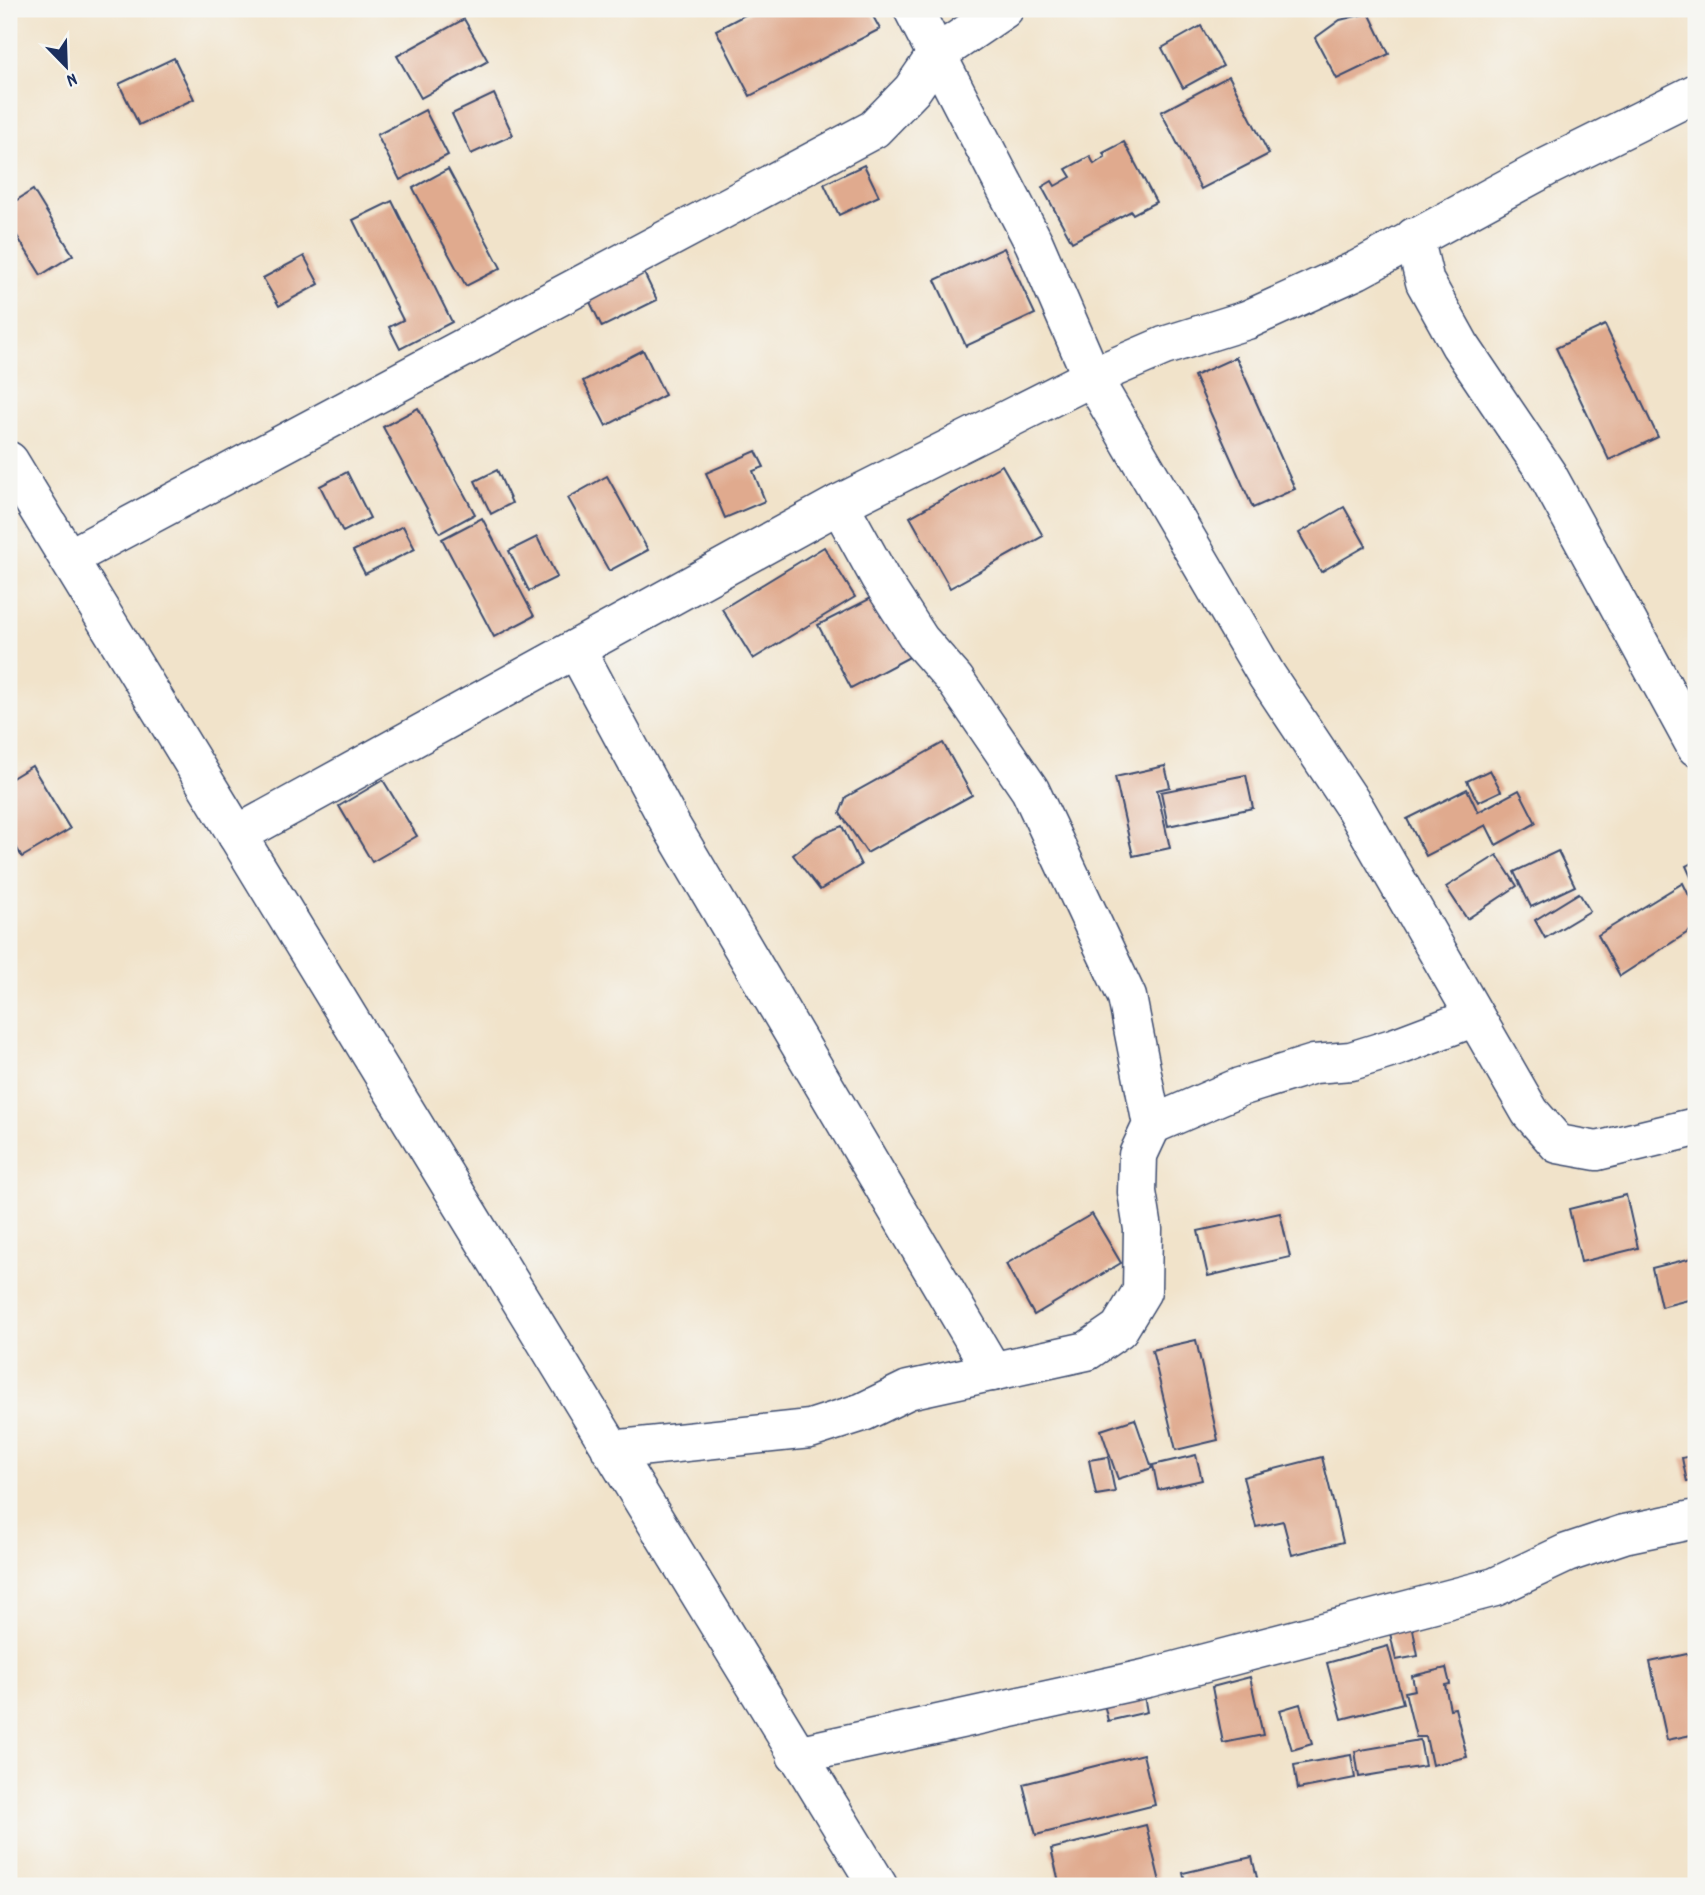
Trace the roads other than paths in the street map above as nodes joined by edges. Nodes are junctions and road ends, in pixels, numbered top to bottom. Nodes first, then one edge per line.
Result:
1 (913, 9) edge
2 (1004, 9) edge
3 (936, 55) junction
4 (1696, 93) edge
5 (1415, 237) junction
6 (1092, 377) junction
7 (9, 461) edge
8 (839, 504) junction
9 (69, 558) junction
10 (576, 649) junction
11 (1696, 747) edge
12 (237, 835) junction
13 (1475, 1017) junction
14 (1153, 1125) junction
15 (1696, 1127) edge
16 (993, 1372) junction
17 (611, 1450) junction
18 (1696, 1519) edge
19 (796, 1755) junction
20 (878, 1886) edge

1 - 3 street
2 - 3 street
3 - 6 street
3 - 9 street
4 - 5 street
5 - 6 street
5 - 11 street
6 - 8 street
6 - 13 street
7 - 9 street
8 - 10 street
8 - 14 street
9 - 12 street
10 - 12 street
10 - 16 street
12 - 17 street
13 - 14 street
13 - 15 street
14 - 16 street
16 - 17 street
17 - 19 street
18 - 19 street
19 - 20 street

